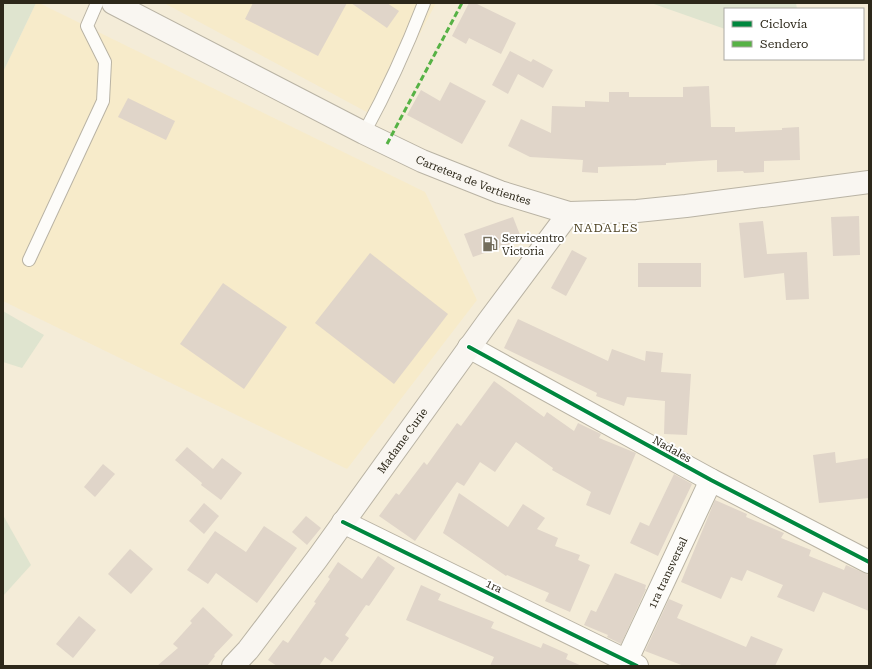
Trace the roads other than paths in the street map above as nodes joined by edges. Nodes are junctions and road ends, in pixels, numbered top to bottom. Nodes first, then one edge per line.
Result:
1 (97, 3) edge
2 (113, 3) edge
3 (424, 3) edge
4 (364, 133) junction
5 (869, 182) edge
6 (569, 213) junction
7 (29, 260) dead end
8 (469, 347) junction
9 (711, 480) junction
10 (343, 522) junction
11 (869, 562) edge
12 (630, 664) edge
13 (233, 666) edge

1 - 7 lane
2 - 4 main road, Carretera de Vertientes
3 - 4 lane
4 - 6 main road, Carretera de Vertientes
5 - 6 main road, Carretera de Vertientes
6 - 8 main road, Madame Curie
8 - 9 street, Nadales
8 - 10 main road, Madame Curie
9 - 11 street, Nadales
9 - 12 street, 1ra transversal
10 - 12 street, 1ra
10 - 13 main road, Madame Curie

